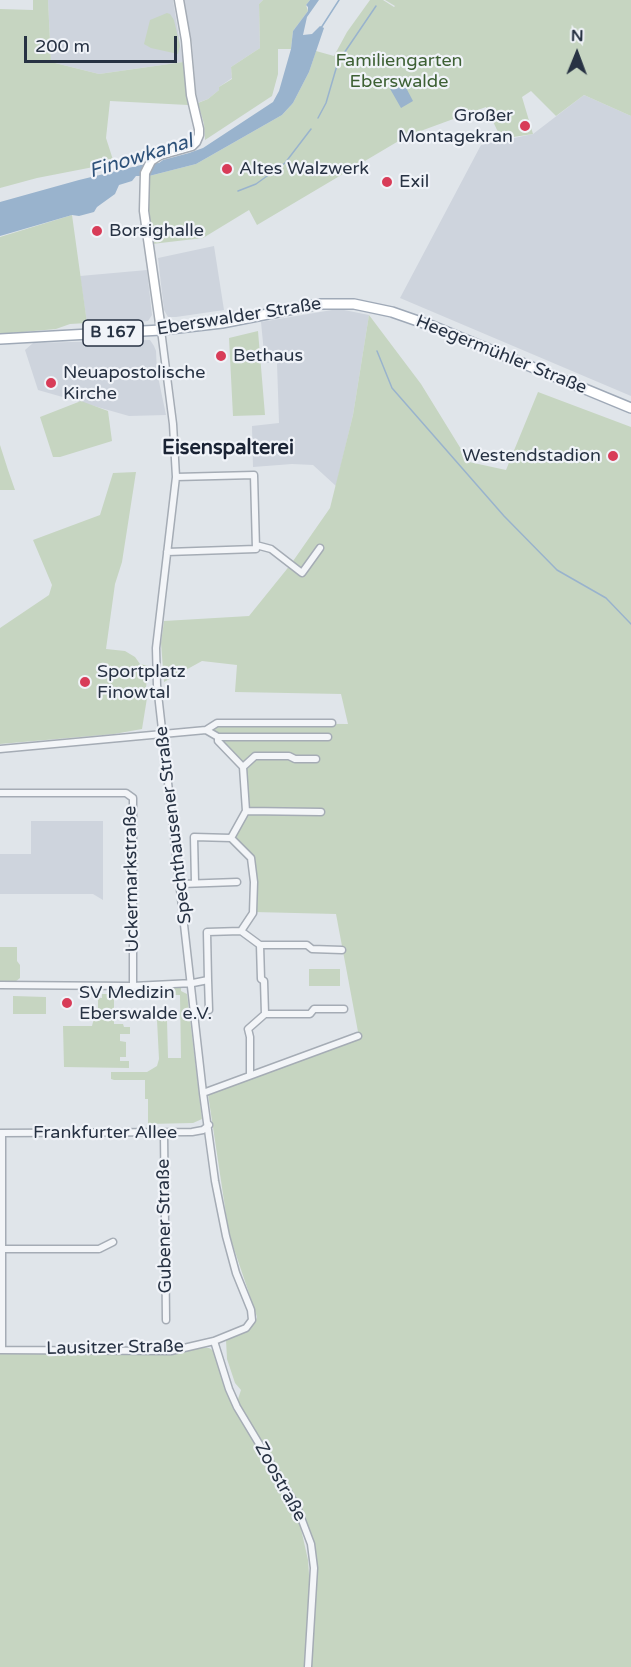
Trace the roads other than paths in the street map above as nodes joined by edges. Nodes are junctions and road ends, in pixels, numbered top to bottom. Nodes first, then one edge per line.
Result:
1 (179, 0) edge
2 (370, 306) joint
3 (161, 330) junction
4 (0, 339) edge
5 (631, 408) edge
6 (176, 477) junction
7 (256, 547) junction
8 (321, 548) dead end
9 (167, 552) junction
10 (315, 723) junction
11 (332, 723) dead end
12 (206, 730) junction
13 (163, 733) junction
14 (218, 737) junction
15 (315, 737) junction
16 (328, 737) dead end
17 (0, 749) edge
18 (316, 759) dead end
19 (243, 767) junction
20 (0, 793) edge
21 (246, 811) junction
22 (321, 812) dead end
23 (231, 838) junction
24 (195, 882) junction
25 (237, 882) dead end
26 (181, 884) junction
27 (241, 931) junction
28 (260, 945) junction
29 (342, 950) dead end
30 (208, 980) junction
31 (193, 983) junction
32 (0, 985) edge
33 (133, 986) junction
34 (344, 1009) dead end
35 (209, 1010) dead end
36 (265, 1014) junction
37 (358, 1036) dead end
38 (250, 1074) junction
39 (203, 1093) junction
40 (209, 1125) junction
41 (164, 1132) junction
42 (1, 1133) edge
43 (113, 1242) dead end
44 (2, 1249) junction
45 (1, 1301) edge
46 (253, 1314) joint
47 (166, 1320) dead end
48 (214, 1341) junction
49 (1, 1350) edge
50 (308, 1667) edge

1 - 3 main road
2 - 3 main road, Eberswalder Straße / B 167
2 - 5 main road, Heegermühler Straße / B 167
3 - 4 main road, Eberswalder Straße / B 167
3 - 6 street, Spechthausener Straße
6 - 7 street
6 - 9 street, Spechthausener Straße
7 - 8 street
7 - 9 street
9 - 13 street, Spechthausener Straße
10 - 11 street
10 - 12 street
10 - 15 street
12 - 13 street
12 - 14 street
13 - 17 street
13 - 26 street, Spechthausener Straße
14 - 15 street
14 - 19 street
15 - 16 street
18 - 19 street
19 - 21 street
20 - 33 street, Uckermarkstraße
21 - 22 street
21 - 23 street
23 - 24 street
23 - 27 street
24 - 25 street
24 - 26 street
26 - 31 street, Spechthausener Straße
27 - 28 street
27 - 30 street
28 - 29 street
28 - 36 street
30 - 31 street
30 - 35 street
31 - 33 street
31 - 39 street, Spechthausener Straße
32 - 33 street
34 - 36 street
36 - 38 street
37 - 38 street
38 - 39 street
39 - 40 street, Spechthausener Straße
40 - 41 street, Frankfurter Allee
40 - 46 street, Spechthausener Straße
41 - 42 street, Frankfurter Allee
41 - 47 street, Gubener Straße
42 - 44 street
43 - 44 street
44 - 45 street
45 - 49 street
46 - 48 street, Lausitzer Straße
48 - 49 street, Lausitzer Straße
48 - 50 street, Zoostraße

